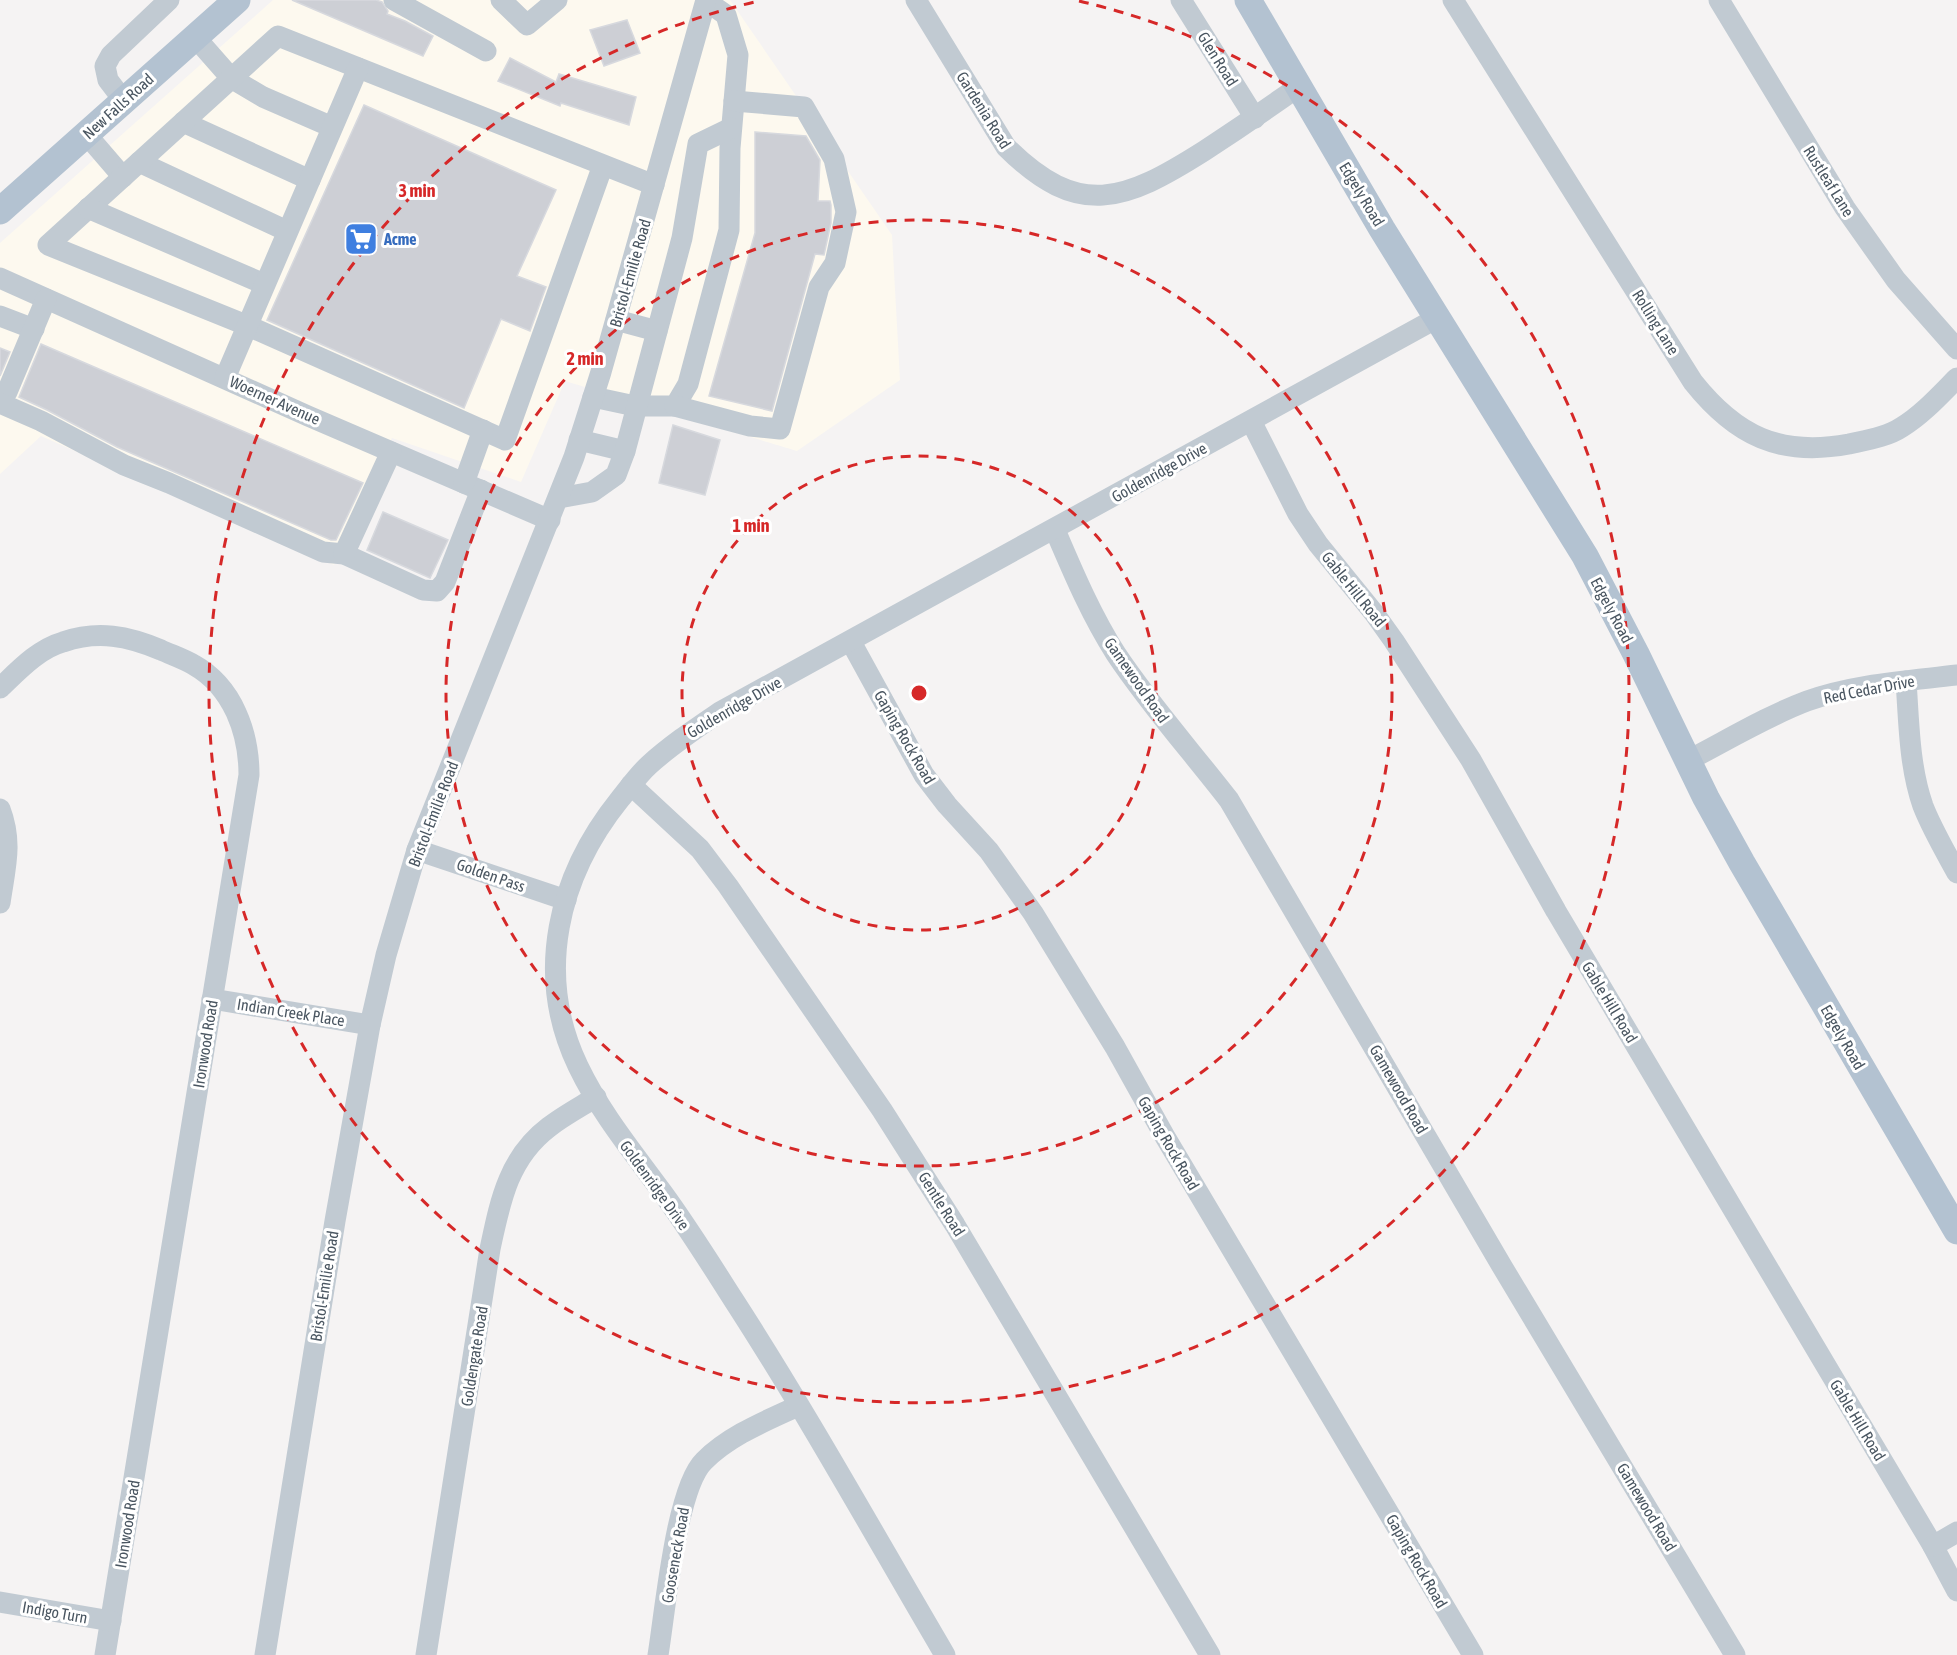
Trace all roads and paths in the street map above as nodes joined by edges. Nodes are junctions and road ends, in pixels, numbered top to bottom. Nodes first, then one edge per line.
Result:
1 (169, 0) edge
2 (237, 0) edge
3 (394, 0) edge
4 (501, 0) edge
5 (557, 0) edge
6 (916, 0) edge
7 (1181, 0) edge
8 (1248, 0) edge
9 (1453, 0) edge
10 (1719, 0) edge
11 (706, 1) edge
12 (195, 37) junction
13 (486, 51) dead end
14 (358, 68) junction
15 (231, 78) junction
16 (1298, 87) junction
17 (124, 101) junction
18 (734, 101) junction
19 (1255, 118) junction
20 (183, 122) junction
21 (332, 127) junction
22 (731, 128) junction
23 (86, 134) junction
24 (140, 162) junction
25 (603, 165) junction
26 (123, 177) junction
27 (310, 180) junction
28 (654, 185) junction
29 (88, 208) junction
30 (0, 211) edge
31 (288, 231) junction
32 (0, 278) edge
33 (264, 284) junction
34 (46, 298) junction
35 (0, 316) edge
36 (1437, 318) junction
37 (616, 320) junction
38 (246, 326) junction
39 (34, 329) junction
40 (657, 331) junction
41 (1957, 349) edge
42 (225, 378) junction
43 (1957, 378) edge
44 (593, 397) junction
45 (0, 401) edge
46 (635, 406) junction
47 (675, 406) junction
48 (1251, 421) junction
49 (483, 430) junction
50 (579, 440) junction
51 (625, 451) junction
52 (391, 452) junction
53 (473, 487) junction
54 (559, 498) junction
55 (550, 520) junction
56 (1054, 530) junction
57 (345, 554) junction
58 (851, 642) junction
59 (1957, 675) edge
60 (1906, 681) junction
61 (0, 688) edge
62 (1688, 760) junction
63 (631, 785) junction
64 (0, 809) edge
65 (417, 850) junction
66 (1957, 873) edge
67 (566, 900) junction
68 (0, 903) edge
69 (212, 999) junction
70 (370, 1025) junction
71 (596, 1097) junction
72 (1957, 1231) edge
73 (798, 1406) junction
74 (1957, 1532) edge
75 (1933, 1546) junction
76 (1957, 1591) edge
77 (0, 1602) edge
78 (111, 1622) junction
79 (105, 1655) edge
80 (265, 1655) edge
81 (426, 1655) edge
82 (658, 1655) edge
83 (945, 1655) edge
84 (1210, 1655) edge
85 (1473, 1655) edge
86 (1735, 1655) edge

1 - 17 street
2 - 12 main road, New Falls Road
3 - 13 street
4 - 5 street
6 - 19 street, Gardenia Road
7 - 19 street, Glen Road
8 - 16 main road, Edgely Road
9 - 43 street, Rolling Lane
10 - 41 street, Rustleaf Lane
11 - 18 street
11 - 28 street, Bristol-Emilie Road
12 - 15 street
12 - 17 main road, New Falls Road
14 - 15 street
14 - 21 street
14 - 25 street
15 - 20 street
15 - 21 street
16 - 19 street, Gardenia Road
16 - 36 main road, Edgely Road
17 - 23 main road, New Falls Road
18 - 22 street
18 - 47 street
20 - 24 street
20 - 27 street
21 - 27 street
22 - 40 street
22 - 47 street
23 - 26 street
23 - 30 main road, New Falls Road
24 - 26 street
24 - 31 street
25 - 28 street
25 - 49 street
26 - 29 street
27 - 31 street
28 - 37 street, Bristol-Emilie Road
29 - 33 street
29 - 38 street
31 - 33 street
32 - 34 street, Woerner Avenue
33 - 38 street
34 - 39 street
34 - 42 street, Woerner Avenue
35 - 39 street
36 - 48 street, Goldenridge Drive
36 - 62 main road, Edgely Road
37 - 40 street
37 - 44 street, Bristol-Emilie Road
38 - 42 street
38 - 49 street
39 - 45 street
40 - 46 street
42 - 52 street, Woerner Avenue
44 - 46 street
44 - 50 street, Bristol-Emilie Road
45 - 57 street
46 - 47 street
46 - 51 street
48 - 56 street, Goldenridge Drive
48 - 75 street, Gable Hill Road
49 - 53 street
50 - 51 street
50 - 54 street, Bristol-Emilie Road
51 - 54 street
52 - 53 street, Woerner Avenue
52 - 57 street
53 - 55 street, Woerner Avenue
53 - 57 street
54 - 55 street, Bristol-Emilie Road
55 - 65 street, Bristol-Emilie Road
56 - 58 street, Goldenridge Drive
56 - 86 street, Gamewood Road
58 - 63 street, Goldenridge Drive
58 - 85 street, Gaping Rock Road
59 - 60 street, Red Cedar Drive
60 - 62 street, Red Cedar Drive
60 - 66 street
61 - 69 street, Ironwood Road
62 - 72 main road, Edgely Road
63 - 67 street, Goldenridge Drive
63 - 84 street, Gentle Road
64 - 68 street
65 - 67 street, Golden Pass
65 - 70 street, Bristol-Emilie Road
67 - 71 street, Goldenridge Drive
69 - 70 street, Indian Creek Place
69 - 78 street, Ironwood Road
70 - 80 street, Bristol-Emilie Road
71 - 73 street, Goldenridge Drive
71 - 81 street, Goldengate Road
73 - 82 street, Gooseneck Road
73 - 83 street, Goldenridge Drive
74 - 75 street
75 - 76 street, Gable Hill Road
77 - 78 street, Indigo Turn
78 - 79 street, Ironwood Road

